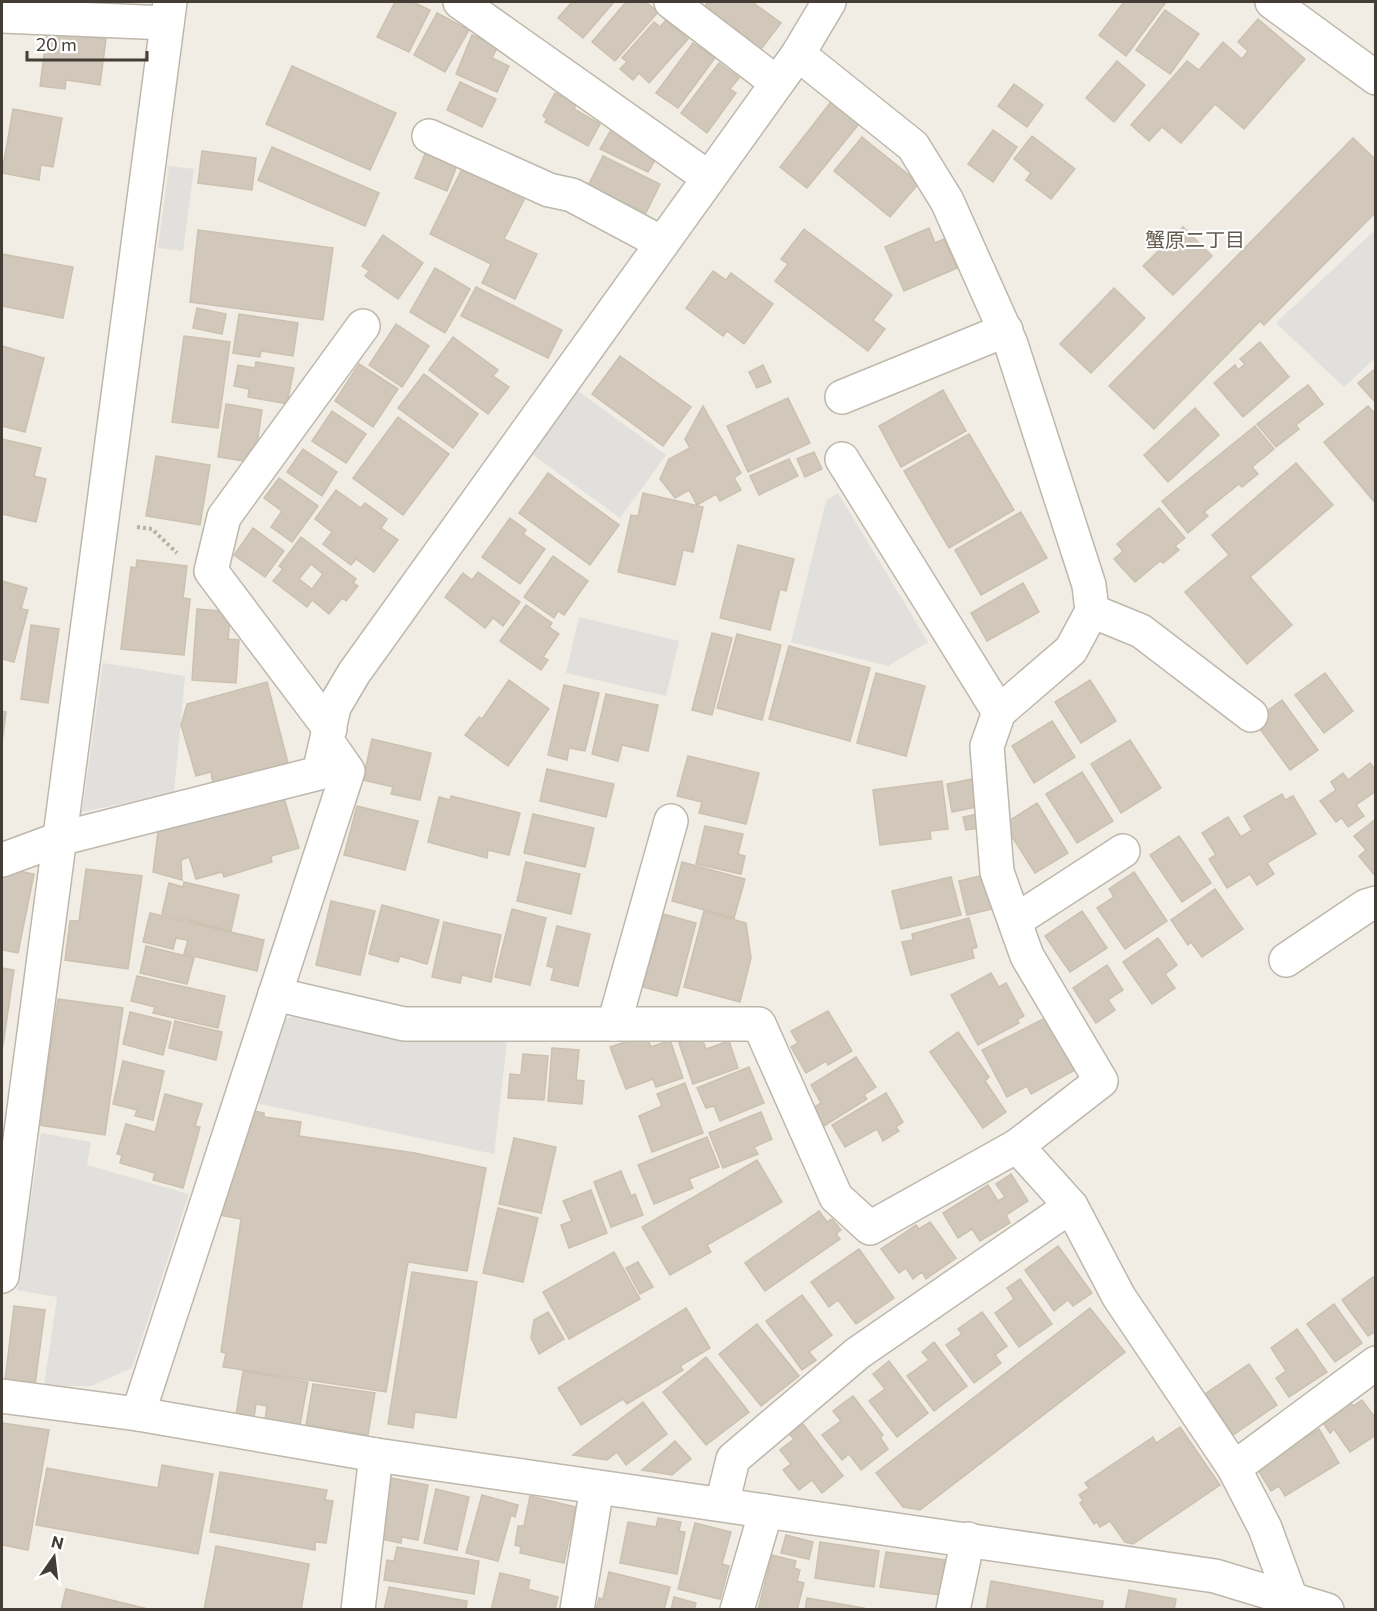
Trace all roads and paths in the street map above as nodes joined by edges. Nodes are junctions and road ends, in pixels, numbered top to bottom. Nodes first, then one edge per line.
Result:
1 (460, 2) edge
2 (671, 2) edge
3 (829, 2) edge
4 (1272, 2) edge
5 (168, 12) edge
6 (2, 15) edge
7 (798, 54) junction
8 (1376, 78) edge
9 (777, 82) junction
10 (429, 136) dead end
11 (709, 178) junction
12 (662, 243) junction
13 (363, 326) dead end
14 (1005, 330) junction
15 (842, 397) dead end
16 (842, 459) dead end
17 (101, 521) junction
18 (211, 571) junction
19 (1092, 611) junction
20 (999, 712) junction
21 (1251, 715) dead end
22 (328, 735) junction
23 (671, 821) dead end
24 (59, 839) junction
25 (1123, 851) dead end
26 (2, 860) edge
27 (1376, 903) edge
28 (1015, 921) junction
29 (1286, 960) dead end
30 (275, 994) junction
31 (614, 1024) junction
32 (14, 1091) edge
33 (1017, 1146) junction
34 (1071, 1206) junction
35 (2, 1276) edge
36 (1376, 1363) edge
37 (2, 1396) edge
38 (138, 1414) junction
39 (376, 1455) junction
40 (1234, 1468) junction
41 (597, 1486) junction
42 (722, 1504) junction
43 (766, 1511) junction
44 (968, 1539) junction
45 (1291, 1604) edge
46 (358, 1610) edge
47 (577, 1610) edge
48 (737, 1610) edge
49 (952, 1610) edge
50 (1327, 1610) edge

1 - 11 street
2 - 9 street
3 - 7 street
4 - 8 street
5 - 6 street
5 - 17 street
7 - 9 street
7 - 14 street
9 - 11 street
10 - 12 street
11 - 12 street
12 - 22 street
13 - 18 street
14 - 15 street
14 - 19 street
16 - 20 street
17 - 18 path
17 - 24 street
18 - 22 street
19 - 20 street
19 - 21 street
20 - 28 street
22 - 24 street
22 - 30 street
23 - 31 street
24 - 26 street
24 - 32 street
25 - 28 street
27 - 29 street
28 - 33 street
30 - 31 street
30 - 38 street
31 - 33 street
32 - 35 street
33 - 34 street
34 - 40 street
34 - 42 street
36 - 40 street
37 - 38 street
38 - 39 street
39 - 41 street
39 - 46 street
40 - 45 street
41 - 42 street
41 - 47 street
42 - 43 street
43 - 44 street
43 - 48 street
44 - 45 street
44 - 49 street
45 - 50 street

